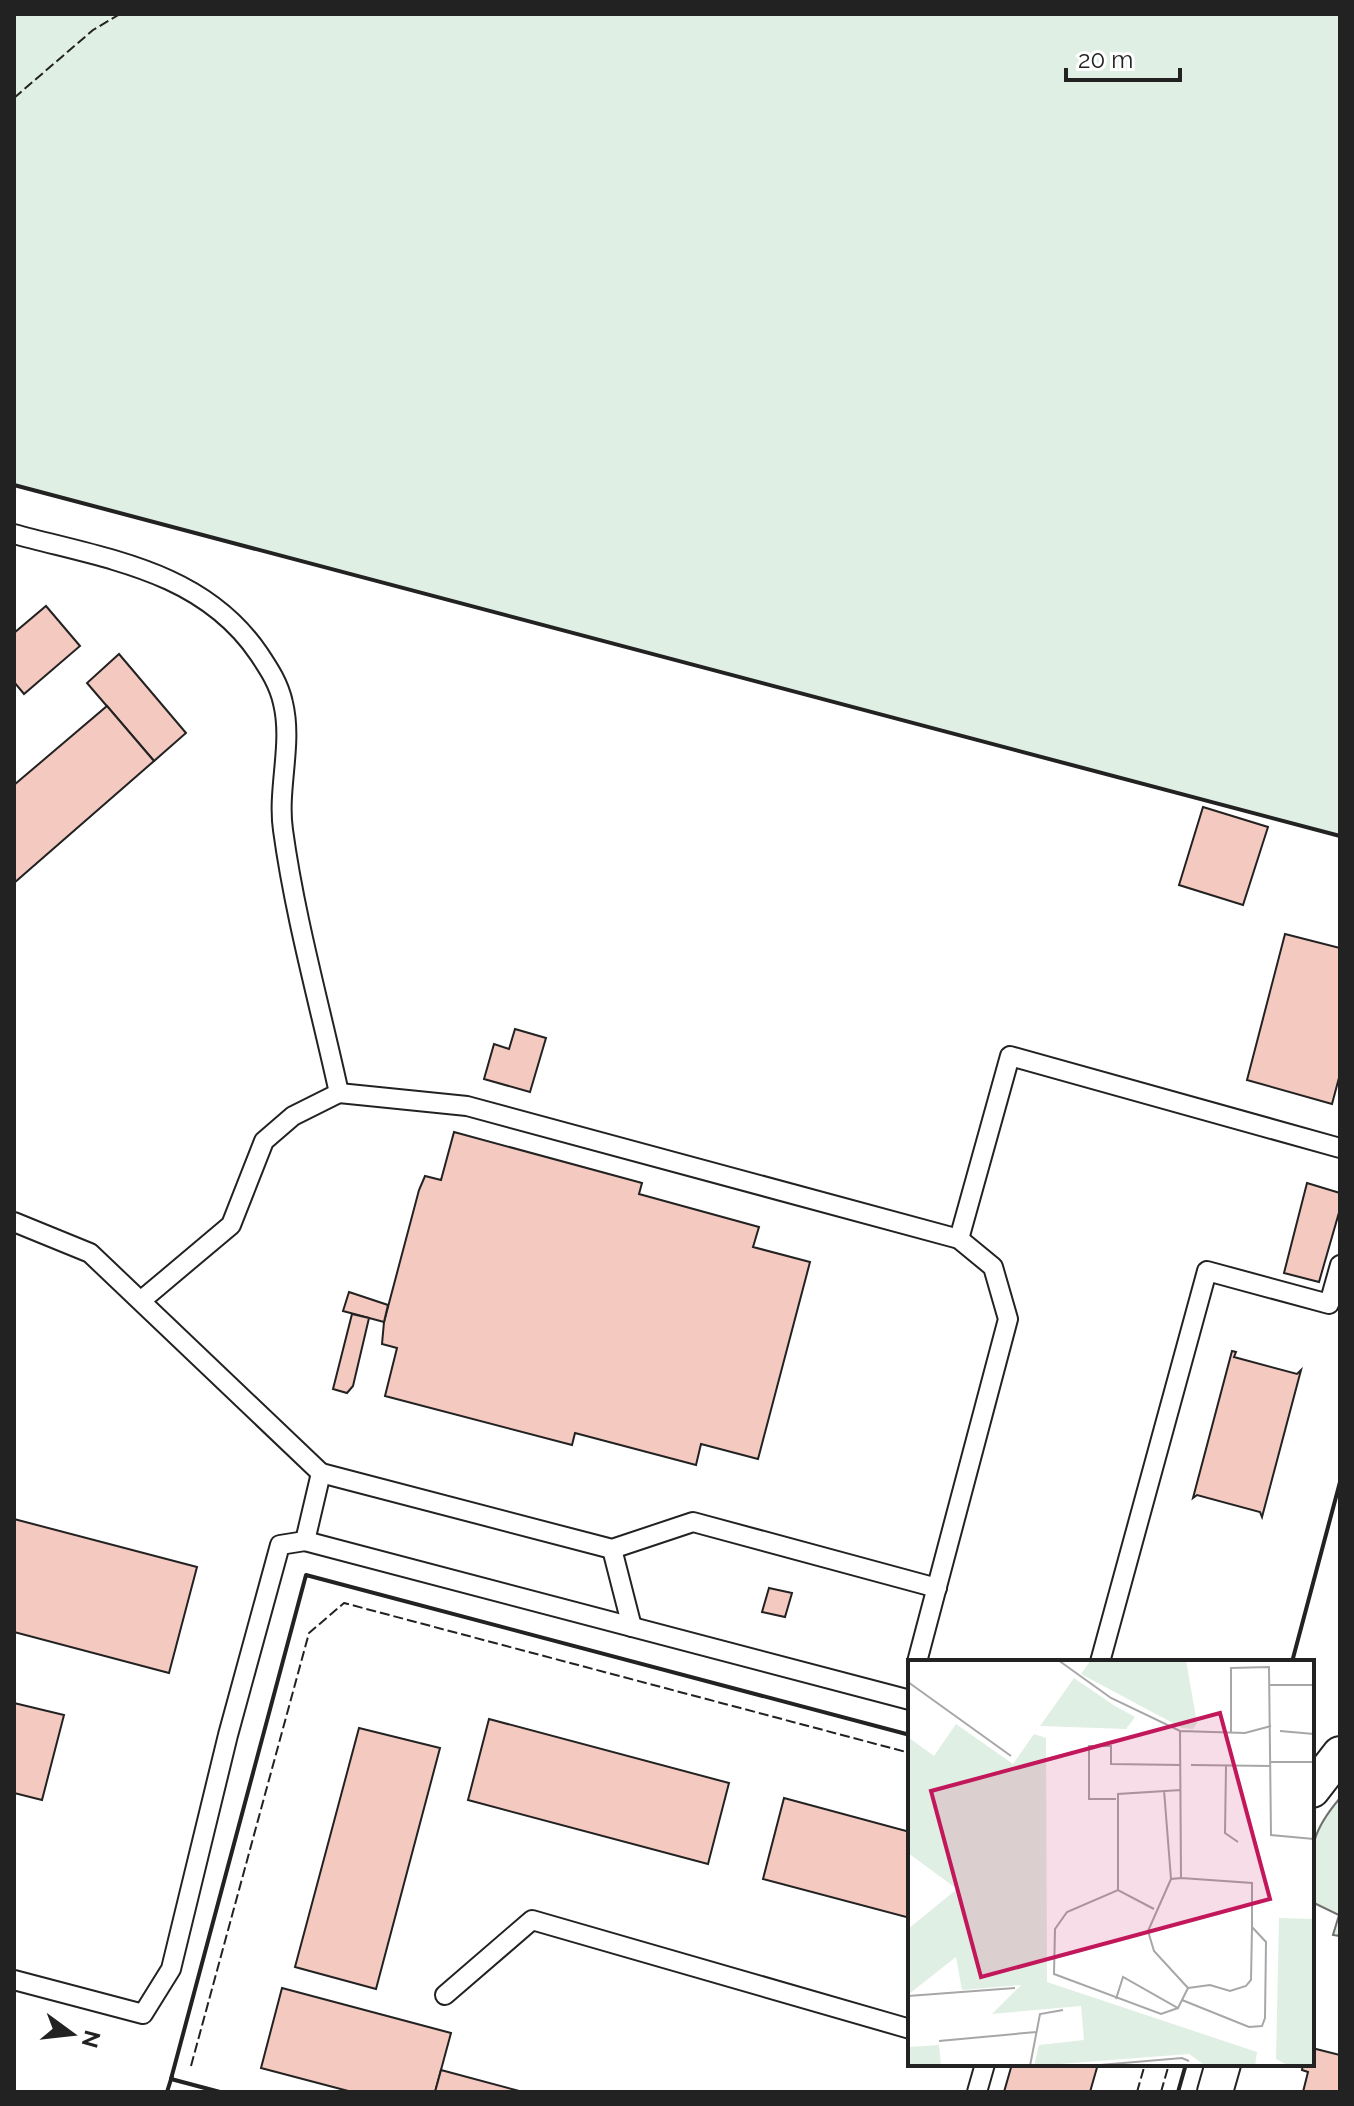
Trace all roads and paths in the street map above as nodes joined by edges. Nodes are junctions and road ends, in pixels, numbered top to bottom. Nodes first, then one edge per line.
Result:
1 (14, 534) edge
2 (339, 1093) junction
3 (1340, 1148) edge
4 (14, 1222) edge
5 (959, 1239) junction
6 (1340, 1265) edge
7 (143, 1299) junction
8 (321, 1473) junction
9 (305, 1541) junction
10 (612, 1549) junction
11 (937, 1588) junction
12 (632, 1627) junction
13 (918, 1660) edge
14 (1101, 1660) edge
15 (908, 1696) edge
16 (1340, 1754) edge
17 (1314, 1787) edge
18 (14, 1980) edge
19 (445, 1995) dead end
20 (908, 2028) edge
21 (984, 2066) edge
22 (1222, 2066) edge
23 (977, 2092) edge
24 (1215, 2092) edge

1 - 2 lane
2 - 5 lane
2 - 7 lane
3 - 5 lane
4 - 7 lane
5 - 11 lane
6 - 14 lane
7 - 8 lane
8 - 9 lane
8 - 10 lane
9 - 12 lane
9 - 18 lane
10 - 11 lane
10 - 12 lane
11 - 13 lane
12 - 15 lane
16 - 17 street
19 - 20 lane
21 - 23 lane
22 - 24 street

